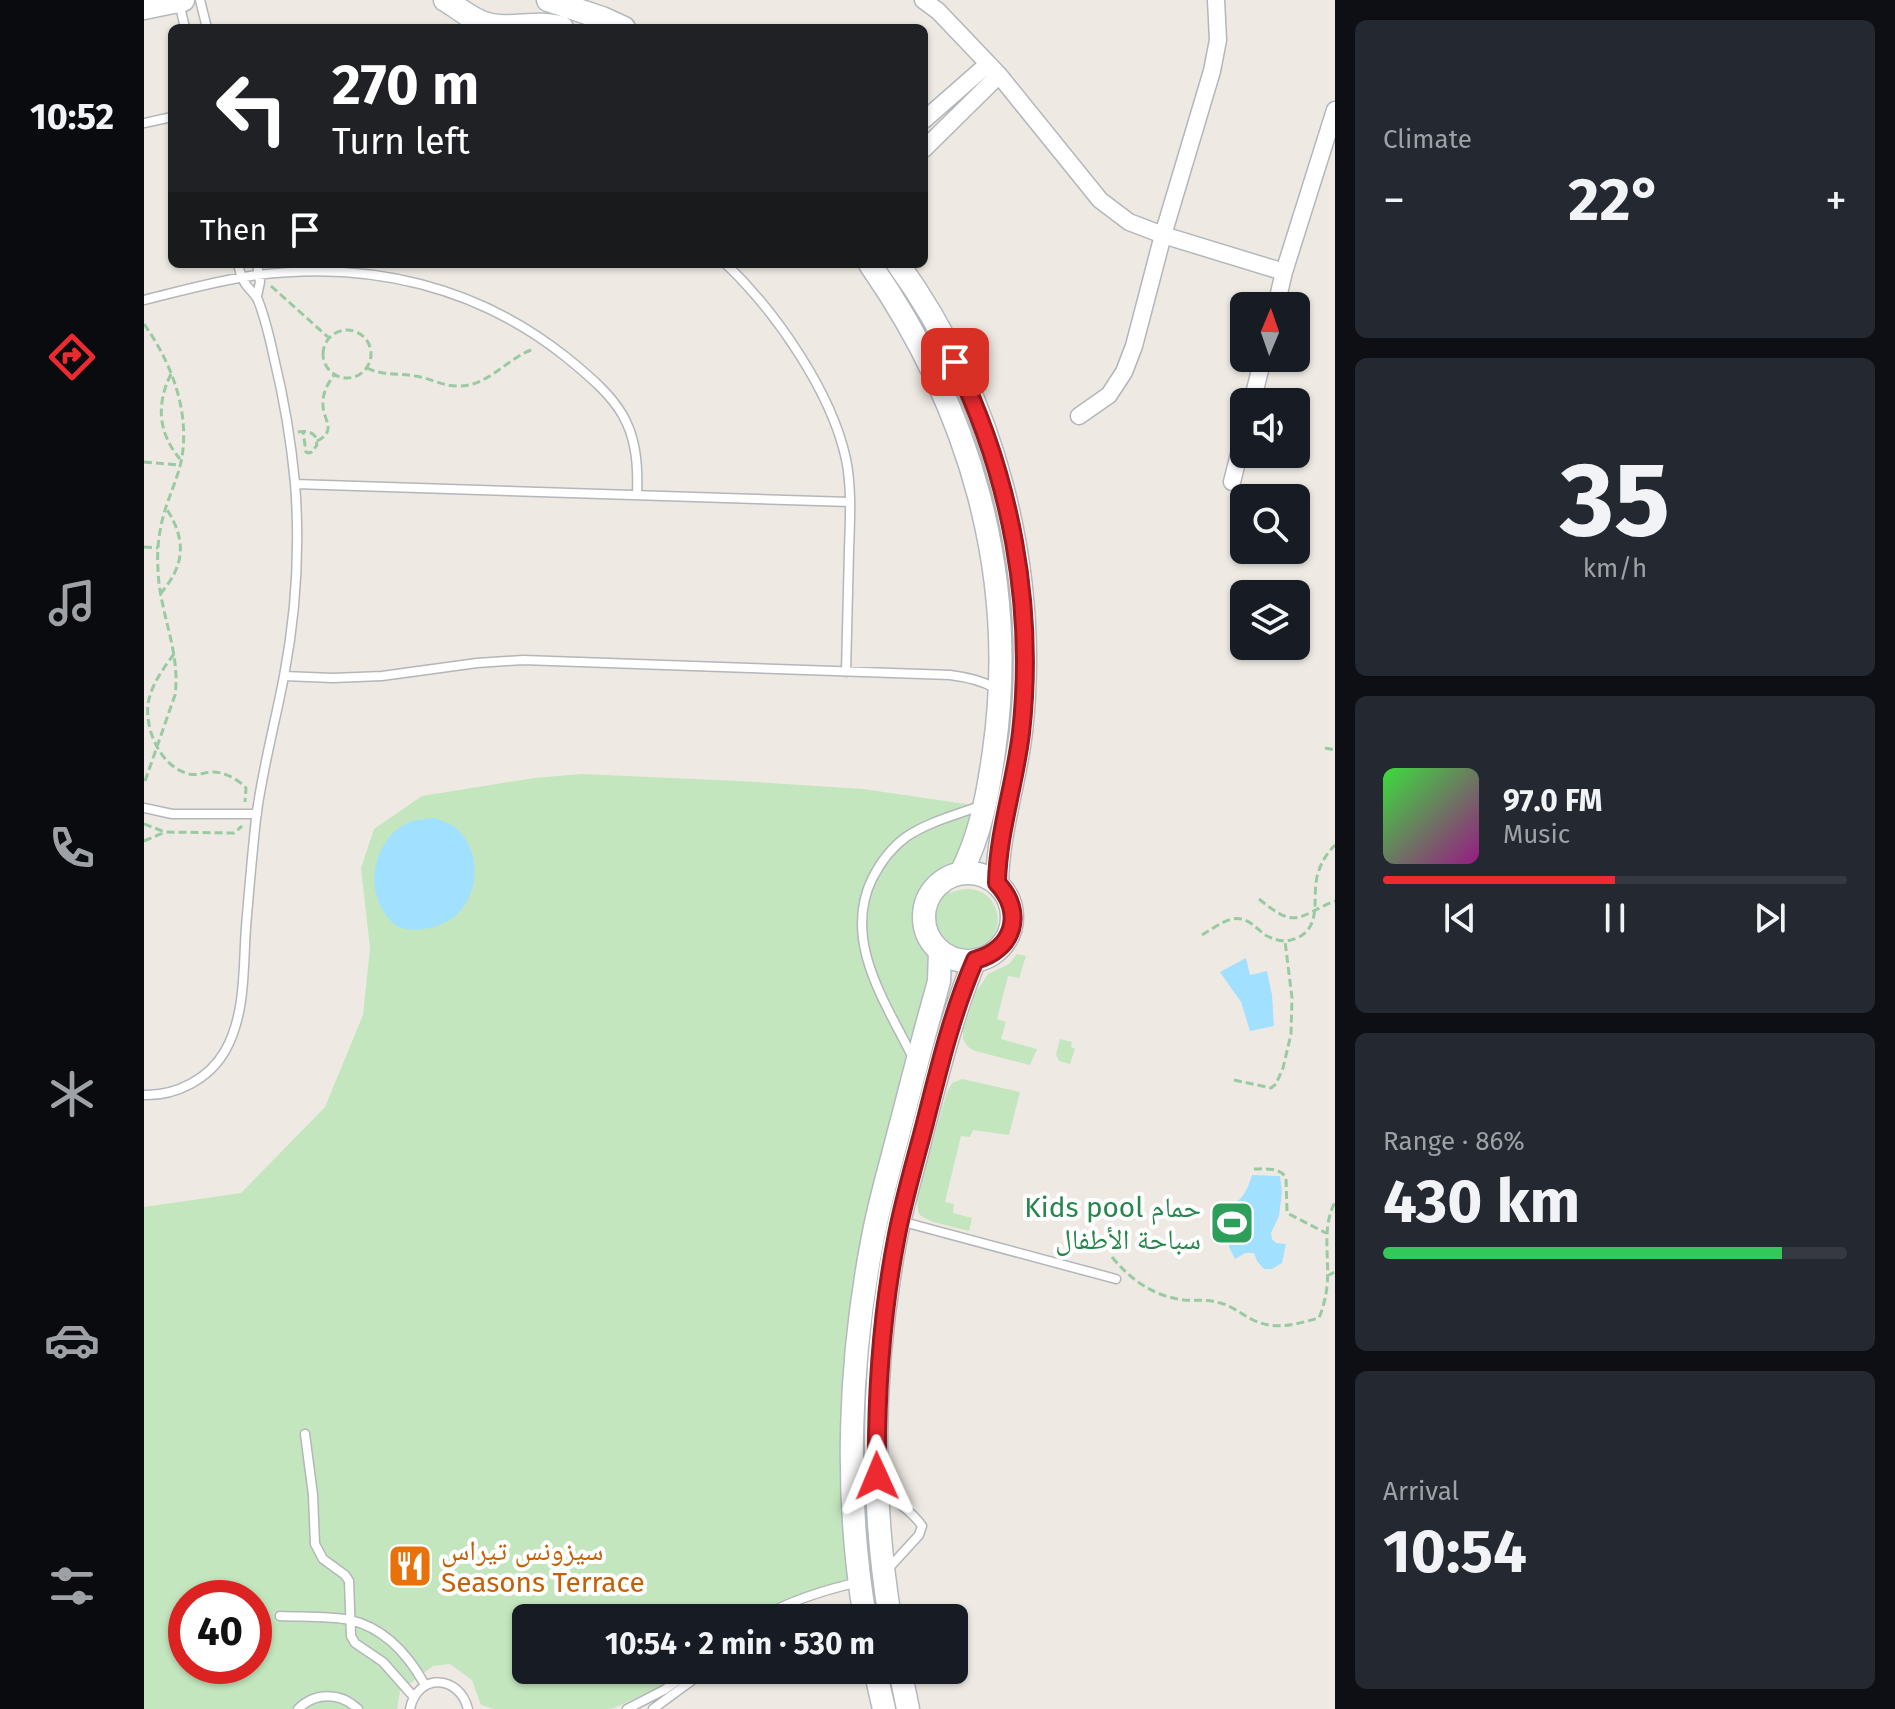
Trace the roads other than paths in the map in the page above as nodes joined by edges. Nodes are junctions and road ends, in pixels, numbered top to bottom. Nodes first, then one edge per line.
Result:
1 (180, 0) edge
2 (200, 0) edge
3 (445, 0) edge
4 (547, 0) edge
5 (923, 0) edge
6 (1216, 0) edge
7 (144, 8) edge
8 (184, 24) edge
9 (206, 24) edge
10 (486, 24) edge
11 (552, 24) edge
12 (615, 24) edge
13 (994, 70) junction
14 (1335, 110) edge
15 (928, 117) edge
16 (168, 118) edge
17 (144, 123) edge
18 (928, 144) edge
19 (1163, 235) junction
20 (239, 268) edge
21 (258, 268) edge
22 (730, 268) edge
23 (873, 268) edge
24 (901, 268) edge
25 (1284, 272) junction
26 (259, 275) junction
27 (241, 278) junction
28 (1279, 292) edge
29 (257, 296) junction
30 (144, 300) edge
31 (1079, 416) dead end
32 (1236, 468) edge
33 (1232, 482) dead end
34 (295, 484) junction
35 (637, 495) junction
36 (850, 502) junction
37 (846, 672) junction
38 (284, 676) junction
39 (1001, 691) junction
40 (985, 805) junction
41 (144, 808) edge
42 (257, 814) junction
43 (961, 873) junction
44 (997, 883) junction
45 (940, 951) junction
46 (975, 960) junction
47 (916, 1065) junction
48 (144, 1095) edge
49 (900, 1221) junction
50 (1116, 1279) dead end
51 (305, 1434) dead end
52 (877, 1476) junction
53 (884, 1573) junction
54 (860, 1582) junction
55 (788, 1604) edge
56 (863, 1604) edge
57 (888, 1604) edge
58 (280, 1616) dead end
59 (350, 1620) junction
60 (678, 1684) edge
61 (682, 1684) edge
62 (878, 1684) edge
63 (903, 1684) edge
64 (425, 1685) junction
65 (413, 1696) junction
66 (470, 1708) edge
67 (298, 1709) edge
68 (358, 1709) edge
69 (410, 1709) edge
70 (627, 1709) edge
71 (653, 1709) edge
72 (884, 1709) edge
73 (908, 1709) edge

1 - 7 street
1 - 8 lane
2 - 9 lane
3 - 10 street
4 - 11 street
4 - 12 street
5 - 13 street
6 - 19 street
13 - 15 street
13 - 18 street
13 - 19 street
14 - 25 street
16 - 17 lane
19 - 25 street
19 - 31 street
20 - 27 lane
21 - 26 lane
22 - 36 lane
23 - 39 street
24 - 44 street
25 - 28 street
26 - 27 lane
26 - 29 lane
26 - 35 lane
27 - 29 lane
27 - 30 lane
29 - 34 lane
32 - 33 street
34 - 35 lane
34 - 38 lane
35 - 36 lane
36 - 37 lane
37 - 38 lane
37 - 39 lane
38 - 42 lane
39 - 40 street
40 - 43 street
40 - 47 lane
41 - 42 lane
42 - 48 lane
43 - 44 street
43 - 45 street
44 - 46 street
45 - 46 street
45 - 47 street
46 - 49 street
47 - 54 street
49 - 50 lane
49 - 52 street
51 - 59 lane
52 - 53 street
52 - 53 lane
53 - 57 street
54 - 55 lane
54 - 56 street
58 - 59 lane
59 - 64 lane
59 - 65 lane
60 - 70 lane
61 - 71 lane
62 - 72 street
63 - 73 street
64 - 65 lane
64 - 66 lane
65 - 69 lane
67 - 68 lane

